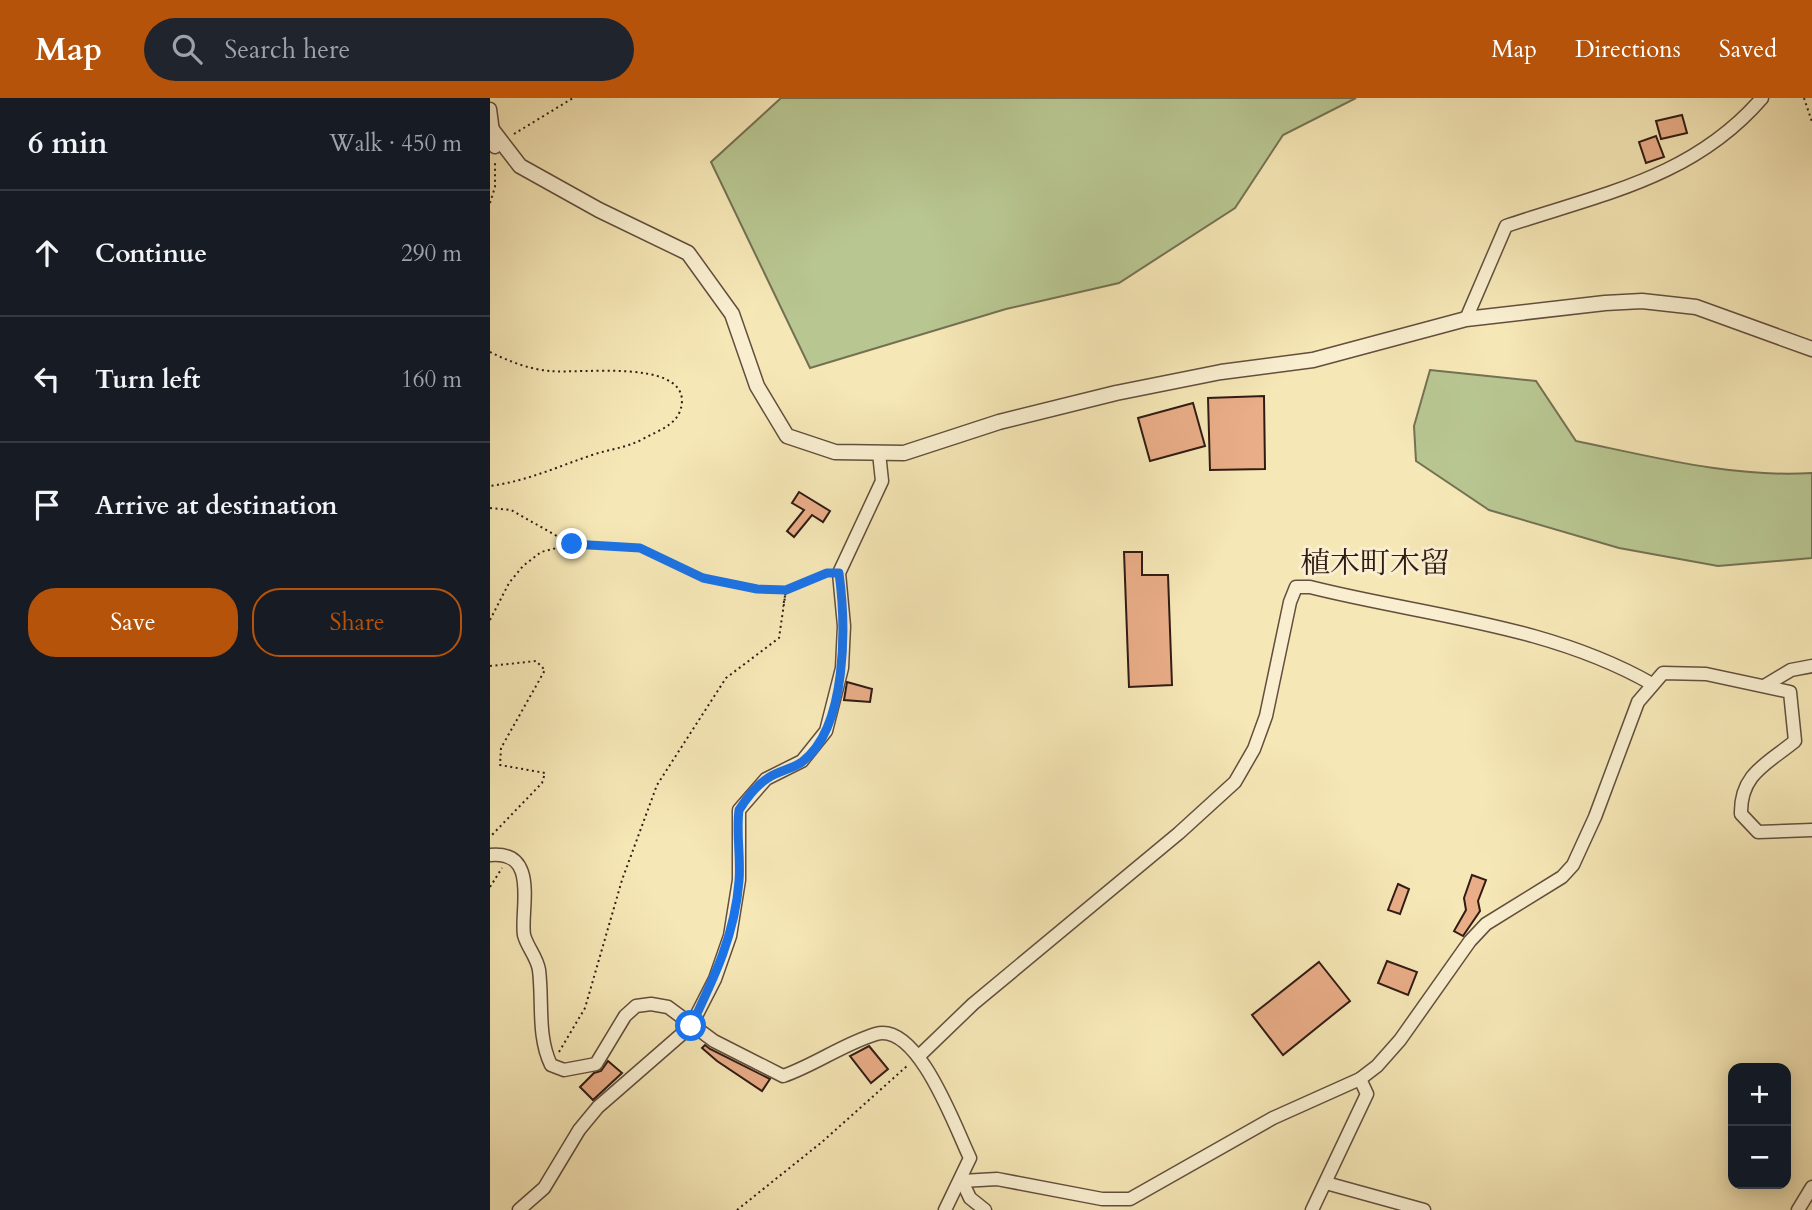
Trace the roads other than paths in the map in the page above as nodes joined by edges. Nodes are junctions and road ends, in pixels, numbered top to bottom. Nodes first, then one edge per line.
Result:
1 (1762, 98) edge
2 (490, 109) edge
3 (495, 137) edge
4 (1465, 319) junction
5 (1812, 349) edge
6 (879, 453) junction
7 (1812, 666) edge
8 (1652, 684) junction
9 (1766, 685) junction
10 (1812, 830) edge
11 (490, 855) edge
12 (691, 1026) junction
13 (919, 1056) junction
14 (1360, 1079) junction
15 (962, 1181) junction
16 (1326, 1184) junction
17 (1812, 1187) edge
18 (1406, 1208) edge
19 (519, 1210) edge
20 (946, 1210) edge
21 (985, 1210) edge
22 (1312, 1210) edge
23 (1424, 1210) edge
24 (1798, 1210) edge

1 - 4 street
2 - 3 street
3 - 6 street
4 - 5 street
4 - 6 street
6 - 12 street
7 - 9 street
8 - 9 street
8 - 13 street
8 - 14 street
9 - 10 street
11 - 12 street
12 - 13 street
12 - 19 street
13 - 15 street
14 - 15 street
14 - 16 street
15 - 20 street
15 - 21 street
16 - 18 street
16 - 22 street
17 - 24 street
18 - 23 street

